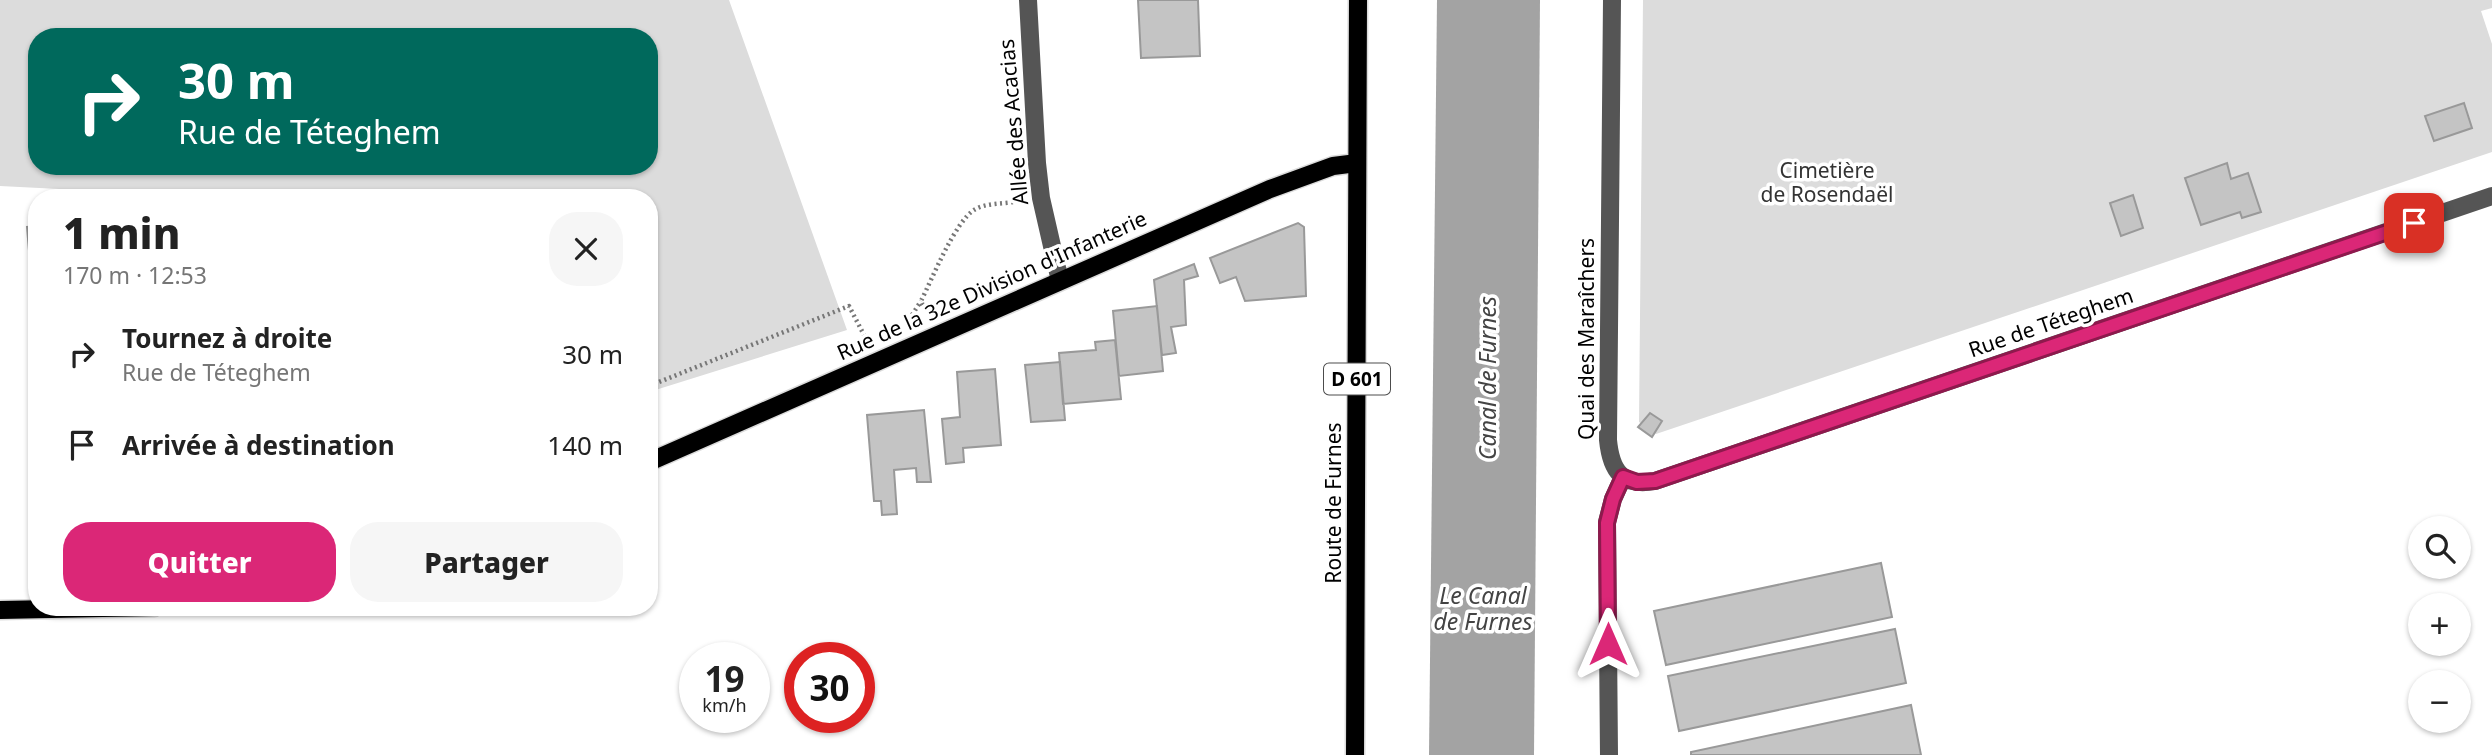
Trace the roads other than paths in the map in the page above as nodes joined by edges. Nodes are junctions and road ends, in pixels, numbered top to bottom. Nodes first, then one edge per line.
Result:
1 (1028, 0) edge
2 (1358, 0) edge
3 (1612, 0) edge
4 (1357, 163) junction
5 (2492, 196) edge
6 (1060, 281) junction
7 (658, 458) edge
8 (1623, 477) junction
9 (28, 609) edge
10 (0, 610) edge
11 (1355, 755) edge
12 (1608, 755) edge

1 - 6 street, Allée des Acacias
2 - 4 main road, Route de Furnes / D 601
3 - 8 street, Quai des Maraîchers
4 - 6 main road, Rue de la 32e Division d'Infanterie
4 - 11 main road, Route de Furnes / D 601
5 - 8 street, Rue de Téteghem
6 - 7 main road, Rue de la 32e Division d'Infanterie
8 - 12 street
9 - 10 main road

